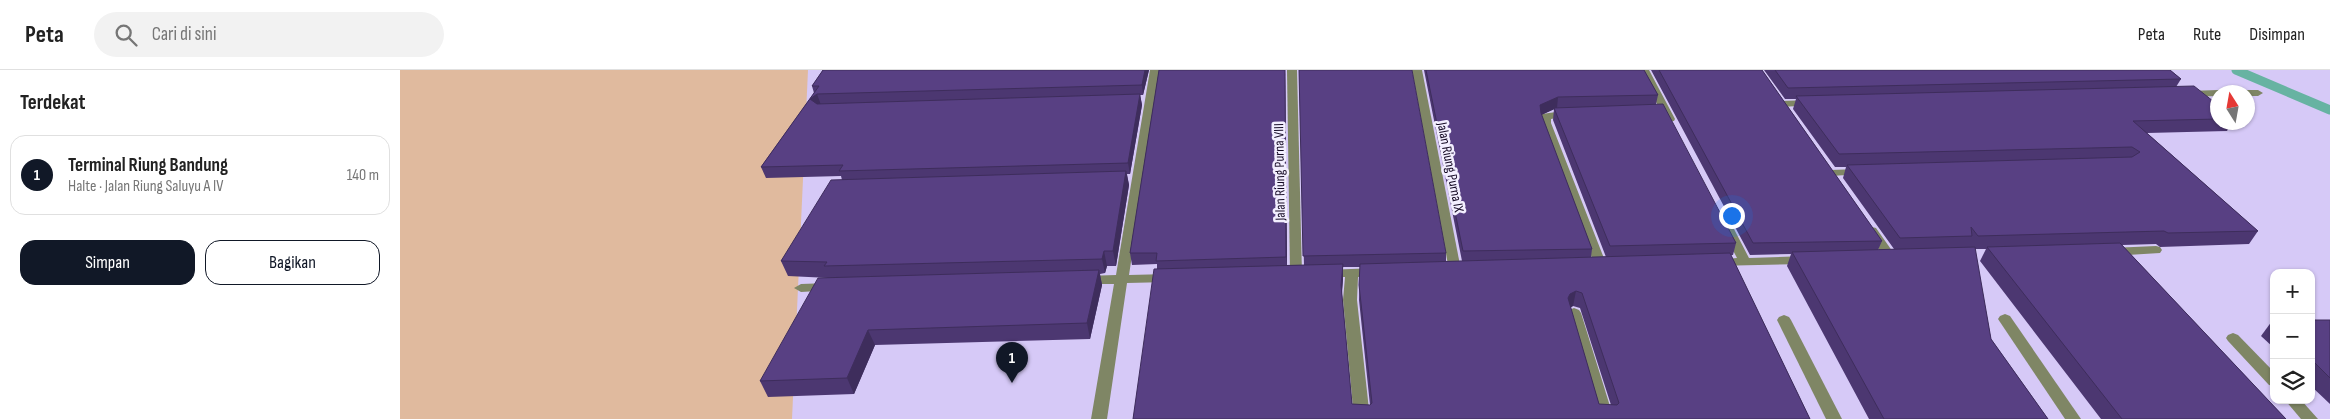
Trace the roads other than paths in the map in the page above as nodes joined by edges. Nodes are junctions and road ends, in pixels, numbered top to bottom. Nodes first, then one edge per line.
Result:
1 (1155, 70) edge
2 (1292, 70) edge
3 (1417, 70) edge
4 (1644, 70) edge
5 (2178, 94) edge
6 (2210, 94) edge
7 (1820, 103) edge
8 (1577, 113) edge
9 (1792, 119) edge
10 (1674, 127) edge
11 (1870, 172) edge
12 (1830, 173) edge
13 (1863, 219) edge
14 (1723, 220) edge
15 (2156, 250) dead end
16 (2097, 252) edge
17 (1872, 258) edge
18 (1823, 260) edge
19 (1745, 262) junction
20 (1706, 263) edge
21 (1583, 266) edge
22 (1456, 270) edge
23 (1390, 272) edge
24 (1352, 276) junction
25 (1179, 278) edge
26 (1121, 280) junction
27 (1071, 281) edge
28 (841, 286) edge
29 (801, 288) dead end
30 (1574, 313) edge
31 (2004, 319) dead end
32 (1784, 320) dead end
33 (2233, 338) dead end
34 (2270, 377) edge
35 (2296, 404) edge
36 (1100, 414) edge
37 (1362, 419) edge
38 (1606, 419) edge
39 (1834, 419) edge
40 (2073, 419) edge
41 (2310, 419) edge

1 - 26 street
2 - 24 street, Jalan Riung Purna VIII
3 - 22 street, Jalan Riung Purna IX
4 - 10 street
5 - 6 street
7 - 9 street
8 - 21 street
11 - 12 street
13 - 17 street
14 - 19 street
15 - 16 street
18 - 19 street
19 - 20 street
23 - 24 street
24 - 37 street
25 - 26 street
26 - 27 street
26 - 36 street
28 - 29 street
30 - 38 street
31 - 40 street
32 - 39 street
33 - 34 street
35 - 41 street

